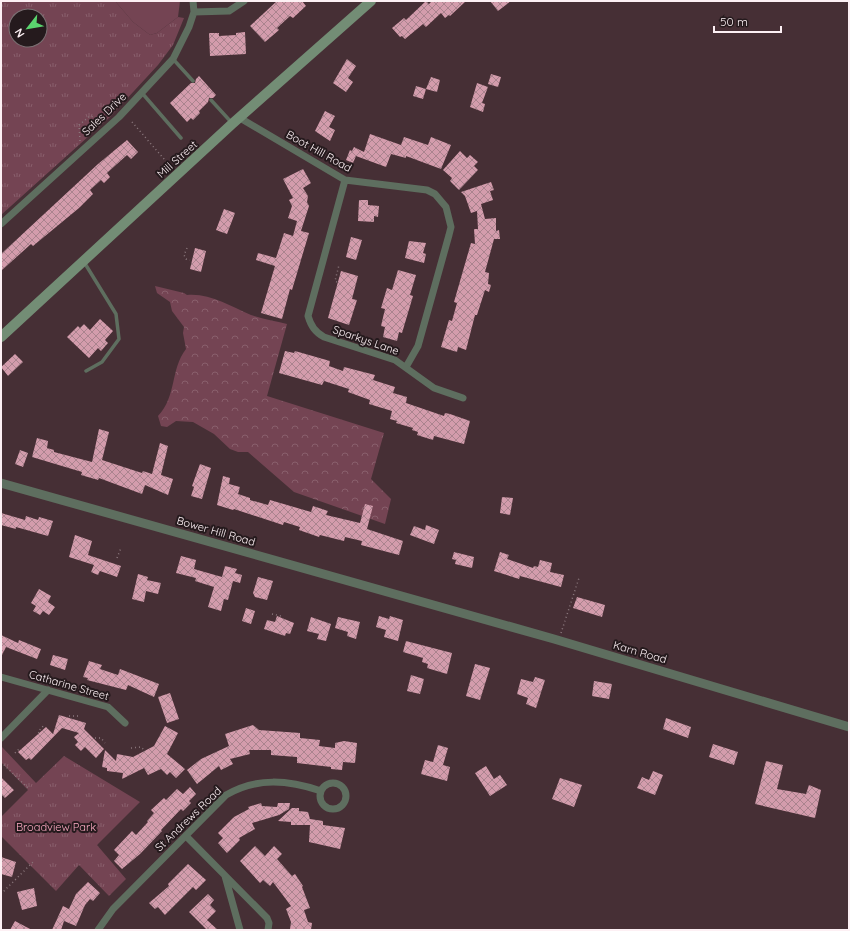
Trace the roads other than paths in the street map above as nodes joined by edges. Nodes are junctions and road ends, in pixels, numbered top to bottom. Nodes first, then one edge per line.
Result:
1 (193, 1) edge
2 (244, 1) edge
3 (371, 1) edge
4 (194, 12) junction
5 (173, 59) junction
6 (193, 81) dead end
7 (142, 92) junction
8 (211, 100) dead end
9 (236, 121) junction
10 (181, 138) dead end
11 (345, 180) junction
12 (1, 224) edge
13 (84, 261) junction
14 (1, 337) edge
15 (406, 367) junction
16 (86, 370) dead end
17 (463, 398) dead end
18 (1, 483) edge
19 (424, 602) joint
20 (1, 677) edge
21 (48, 690) junction
22 (125, 723) dead end
23 (849, 727) edge
24 (1, 738) edge
25 (321, 791) dead end
26 (186, 836) junction
27 (225, 876) junction
28 (98, 930) edge
29 (240, 930) edge
30 (268, 930) edge

1 - 4 street, Sales Drive
2 - 4 street
3 - 9 main road, Mill Street
4 - 5 street, Sales Drive
5 - 6 lane
5 - 7 street, Sales Drive
7 - 10 lane
7 - 12 street, Sales Drive
8 - 9 lane
9 - 11 street, Boot Hill Road
9 - 13 main road, Mill Street
11 - 15 street, Sparkys Lane
11 - 15 street, Boot Hill Road
13 - 14 main road, Mill Street
13 - 16 lane
15 - 17 street, Sparkys Lane
18 - 19 street, Bower Hill Road
19 - 23 street, Karn Road
20 - 21 street, Catharine Street
21 - 22 street, Catharine Street
21 - 24 street
25 - 26 street, St Andrews Road
26 - 27 street
26 - 28 street, St Andrews Road
27 - 29 street
27 - 30 street

